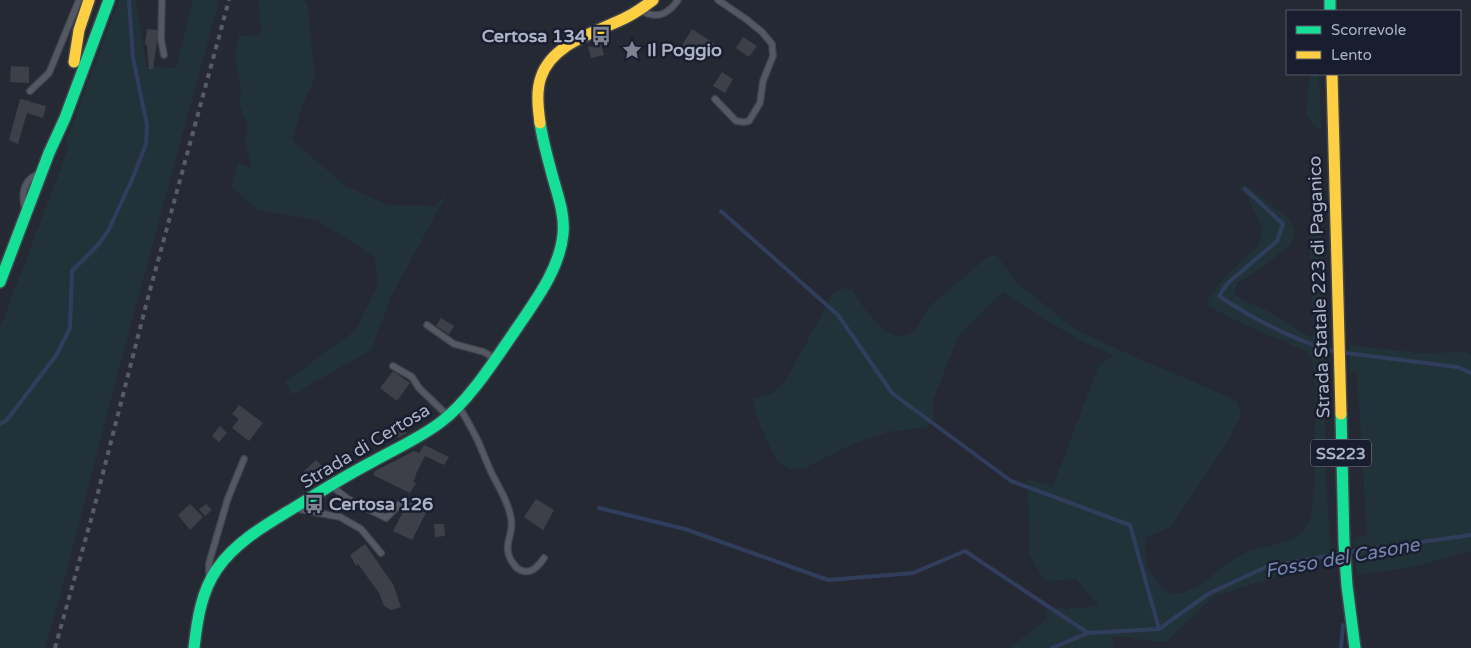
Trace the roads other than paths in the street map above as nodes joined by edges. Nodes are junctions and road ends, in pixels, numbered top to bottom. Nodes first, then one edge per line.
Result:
1 (79, 0) edge
2 (89, 0) edge
3 (96, 0) edge
4 (109, 0) edge
5 (162, 0) edge
6 (653, 0) edge
7 (678, 0) edge
8 (718, 0) edge
9 (640, 10) junction
10 (164, 55) dead end
11 (74, 62) junction
12 (1332, 75) edge
13 (30, 91) dead end
14 (715, 98) dead end
15 (49, 153) junction
16 (12, 252) junction
17 (0, 261) edge
18 (0, 282) edge
19 (426, 324) dead end
20 (496, 360) junction
21 (392, 366) dead end
22 (459, 406) junction
23 (448, 416) junction
24 (244, 459) dead end
25 (331, 486) junction
26 (400, 504) dead end
27 (294, 508) junction
28 (381, 553) dead end
29 (544, 558) dead end
30 (210, 580) junction
31 (194, 648) edge
32 (1355, 648) edge

1 - 13 lane
2 - 11 main road
3 - 11 main road
4 - 15 main road
5 - 10 lane
6 - 9 main road, Strada di Certosa
7 - 9 lane
8 - 14 lane
9 - 20 main road, Strada di Certosa
11 - 15 main road
12 - 32 main road, Strada Statale 223 di Paganico / SS223
15 - 16 main road
16 - 17 lane
16 - 18 main road
19 - 20 lane
20 - 22 main road, Strada di Certosa
21 - 23 lane
22 - 23 main road, Strada di Certosa
22 - 29 lane
23 - 25 main road, Strada di Certosa
24 - 30 lane
25 - 26 lane
25 - 27 main road, Strada di Certosa
27 - 28 lane
27 - 30 main road, Strada di Certosa
30 - 31 main road, Strada di Certosa

